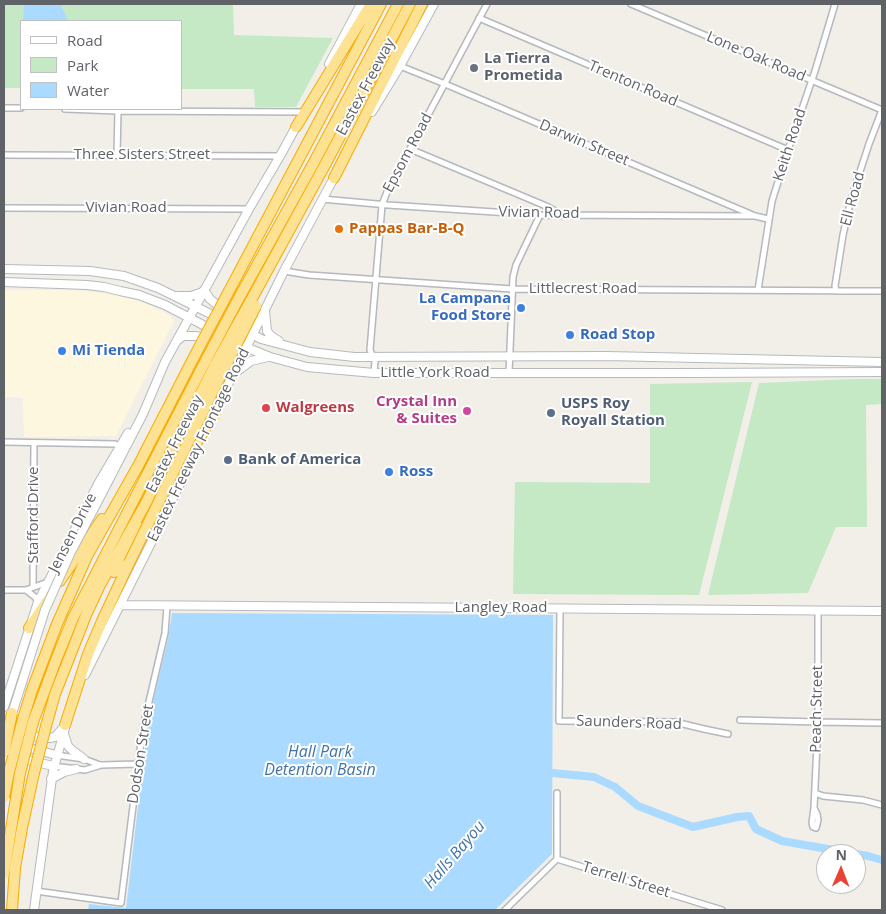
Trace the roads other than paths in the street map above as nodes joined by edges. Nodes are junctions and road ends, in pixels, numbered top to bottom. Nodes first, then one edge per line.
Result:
1 (361, 4) edge
2 (371, 4) edge
3 (381, 4) edge
4 (398, 4) edge
5 (410, 4) edge
6 (422, 4) edge
7 (434, 4) edge
8 (487, 4) edge
9 (630, 4) edge
10 (834, 4) edge
11 (479, 18) junction
12 (400, 66) junction
13 (812, 80) junction
14 (444, 84) junction
15 (4, 108) edge
16 (20, 108) edge
17 (92, 110) edge
18 (882, 110) edge
19 (118, 111) junction
20 (304, 112) junction
21 (296, 128) junction
22 (410, 149) junction
23 (788, 150) junction
24 (4, 155) edge
25 (117, 155) junction
26 (280, 156) junction
27 (334, 178) junction
28 (322, 199) junction
29 (382, 205) junction
30 (4, 208) edge
31 (249, 209) junction
32 (562, 214) junction
33 (540, 215) junction
34 (756, 216) junction
35 (768, 219) junction
36 (4, 269) edge
37 (41, 270) junction
38 (284, 271) junction
39 (376, 279) junction
40 (4, 282) edge
41 (38, 282) junction
42 (512, 289) junction
43 (758, 290) junction
44 (204, 291) junction
45 (836, 291) junction
46 (882, 291) edge
47 (174, 296) junction
48 (196, 306) junction
49 (258, 309) junction
50 (190, 318) junction
51 (253, 335) junction
52 (178, 341) junction
53 (285, 345) junction
54 (246, 348) junction
55 (310, 352) junction
56 (606, 356) junction
57 (270, 357) junction
58 (373, 357) junction
59 (510, 357) junction
60 (882, 362) edge
61 (215, 365) junction
62 (163, 367) junction
63 (307, 367) junction
64 (606, 372) junction
65 (882, 372) edge
66 (234, 373) junction
67 (374, 373) junction
68 (509, 373) junction
69 (215, 412) junction
70 (4, 442) edge
71 (34, 443) junction
72 (120, 446) junction
73 (138, 466) junction
74 (48, 582) junction
75 (100, 585) junction
76 (33, 586) junction
77 (4, 590) edge
78 (26, 590) junction
79 (38, 602) junction
80 (120, 605) junction
81 (166, 606) junction
82 (560, 608) junction
83 (818, 610) junction
84 (882, 611) edge
85 (29, 628) junction
86 (8, 710) edge
87 (740, 720) dead end
88 (818, 722) junction
89 (882, 723) edge
90 (4, 725) edge
91 (64, 727) junction
92 (728, 734) dead end
93 (4, 740) edge
94 (4, 753) edge
95 (56, 755) junction
96 (84, 759) junction
97 (138, 764) junction
98 (101, 765) junction
99 (53, 766) junction
100 (76, 769) junction
101 (52, 779) junction
102 (557, 793) dead end
103 (815, 793) junction
104 (4, 797) edge
105 (882, 805) edge
106 (814, 808) dead end
107 (557, 859) junction
108 (4, 873) edge
109 (36, 892) junction
110 (12, 910) edge
111 (34, 910) edge
112 (505, 910) edge
113 (722, 910) edge

1 - 20 main road
2 - 21 highway
3 - 73 highway, Eastex Freeway, bridge
4 - 61 highway, bridge
5 - 49 highway, Eastex Freeway
6 - 27 highway
7 - 12 main road, Eastex Freeway Frontage Road
8 - 11 street, Epsom Road
9 - 13 street, Lone Oak Road
10 - 13 street, Keith Road
11 - 14 street, Epsom Road
11 - 23 street, Trenton Road
12 - 14 street, Darwin Street
12 - 27 main road, Eastex Freeway Frontage Road
13 - 18 street, Lone Oak Road
13 - 23 street, Keith Road
14 - 22 street, Epsom Road
14 - 34 street, Darwin Street
15 - 16 street
17 - 19 street
18 - 45 street, Ell Road
19 - 20 street
19 - 25 street
20 - 21 main road
21 - 26 main road
22 - 29 street, Epsom Road
22 - 32 street
23 - 35 street, Keith Road
24 - 25 street, Three Sisters Street
25 - 26 street, Three Sisters Street
26 - 31 main road
27 - 28 main road, Eastex Freeway Frontage Road
28 - 29 street, Vivian Road
28 - 38 main road, Eastex Freeway Frontage Road
29 - 33 street, Vivian Road
29 - 39 street, Epsom Road
30 - 31 street, Vivian Road
31 - 44 main road
32 - 33 street, Vivian Road
32 - 34 street, Vivian Road
33 - 42 street
34 - 35 street, Darwin Street
35 - 43 street, Keith Road
36 - 37 main road, Little York Road
37 - 41 main road
37 - 47 main road, Little York Road
38 - 39 street, Littlecrest Road
38 - 49 main road, Eastex Freeway Frontage Road
39 - 42 street, Littlecrest Road
39 - 58 street, Epsom Road
40 - 41 main road, Little York Road
41 - 50 main road, Little York Road
42 - 43 street, Littlecrest Road
42 - 59 street
43 - 45 street, Littlecrest Road
44 - 47 main road
44 - 48 main road
44 - 49 main road
45 - 46 street, Littlecrest Road
47 - 48 main road, Little York Road
48 - 50 main road
48 - 51 main road, Little York Road
49 - 51 main road, Eastex Freeway Frontage Road
49 - 53 main road
49 - 61 highway, Eastex Freeway, bridge
50 - 52 main road
50 - 54 main road, Little York Road
51 - 53 main road, Little York Road
51 - 54 main road, Eastex Freeway Frontage Road
52 - 62 main road
52 - 66 main road
53 - 55 main road, Little York Road
54 - 57 main road, Little York Road
54 - 66 main road, Eastex Freeway Frontage Road
55 - 58 main road, Little York Road
55 - 63 main road
56 - 59 main road, Little York Road
56 - 60 main road, Little York Road
56 - 64 main road
57 - 63 main road, Little York Road
57 - 66 main road
58 - 59 main road, Little York Road
58 - 67 street, Epsom Road
59 - 68 street
61 - 75 highway, Eastex Freeway
61 - 91 highway, bridge
61 - 108 highway, bridge
62 - 72 main road, Jensen Drive
62 - 86 main road, bridge
63 - 67 main road, Little York Road
64 - 65 main road, Little York Road
64 - 68 main road, Little York Road
66 - 69 main road, Eastex Freeway Frontage Road
67 - 68 main road, Little York Road
69 - 75 highway
69 - 80 main road, Eastex Freeway Frontage Road
70 - 71 street
71 - 72 street
71 - 76 street, Stafford Drive
72 - 74 main road, Jensen Drive
73 - 85 highway
73 - 104 highway, Eastex Freeway, bridge
74 - 76 street
74 - 79 main road, Jensen Drive
75 - 110 highway, Eastex Freeway, bridge
76 - 78 street
77 - 78 street
78 - 79 street
79 - 85 main road, Jensen Drive
80 - 81 main road, Langley Road
80 - 91 main road, Eastex Freeway Frontage Road
81 - 82 main road, Langley Road
81 - 97 street, Dodson Street
82 - 83 main road, Langley Road
82 - 92 street, Saunders Road
83 - 84 main road, Langley Road
83 - 88 street, Peach Street
85 - 86 main road, Jensen Drive
86 - 93 main road, bridge
86 - 94 highway, bridge
87 - 88 street
88 - 89 street
88 - 103 street, Peach Street
90 - 91 main road
91 - 95 main road, Eastex Freeway Frontage Road
91 - 96 main road
93 - 95 main road
94 - 99 main road
95 - 96 street
95 - 99 main road, Eastex Freeway Frontage Road
96 - 98 street
97 - 98 street
97 - 109 street, Dodson Street
98 - 100 street
99 - 100 street
99 - 101 main road, Eastex Freeway Frontage Road
100 - 101 main road
101 - 109 main road, Eastex Freeway Frontage Road
102 - 107 street
103 - 105 street
103 - 106 street, Peach Street
107 - 112 street
107 - 113 street, Terrell Street
109 - 111 main road, Eastex Freeway Frontage Road

